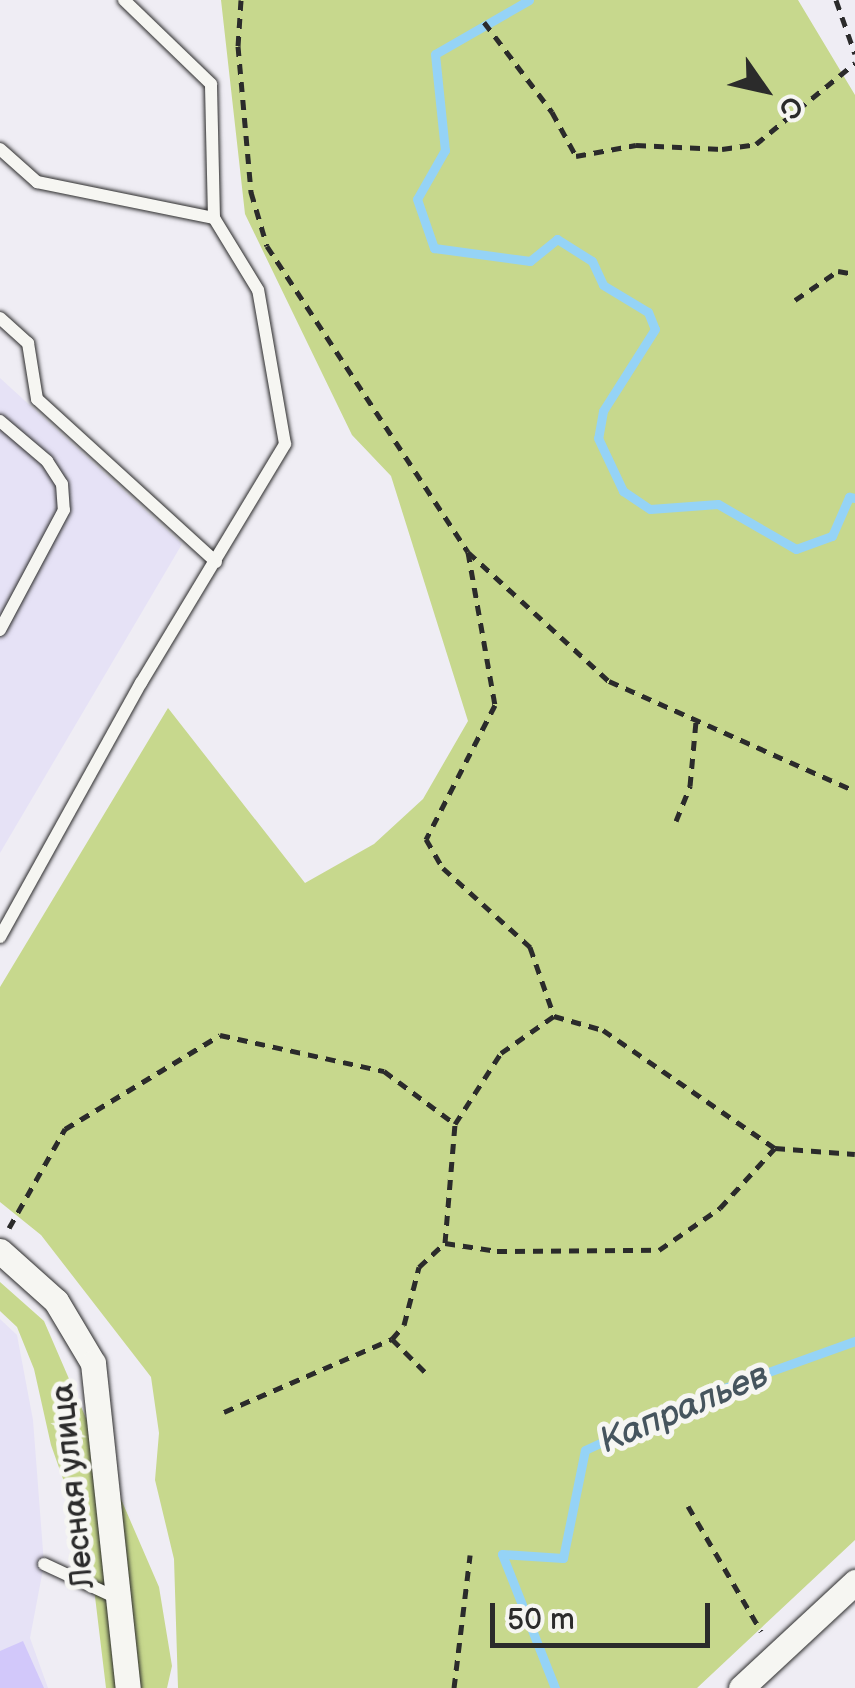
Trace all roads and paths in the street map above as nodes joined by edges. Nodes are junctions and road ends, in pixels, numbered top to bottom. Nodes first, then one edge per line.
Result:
1 (124, 0) edge
2 (242, 0) edge
3 (836, 0) edge
4 (855, 21) edge
5 (484, 22) dead end
6 (846, 27) junction
7 (855, 54) edge
8 (855, 63) edge
9 (0, 149) edge
10 (214, 218) junction
11 (855, 274) edge
12 (795, 300) dead end
13 (0, 318) edge
14 (0, 420) edge
15 (468, 552) junction
16 (216, 562) junction
17 (0, 630) edge
18 (696, 722) junction
19 (855, 791) edge
20 (676, 821) dead end
21 (0, 937) edge
22 (554, 1016) junction
23 (454, 1124) junction
24 (775, 1148) junction
25 (855, 1154) edge
26 (0, 1243) edge
27 (445, 1243) junction
28 (0, 1251) edge
29 (392, 1339) junction
30 (429, 1376) dead end
31 (224, 1412) dead end
32 (688, 1506) dead end
33 (470, 1555) dead end
34 (44, 1564) dead end
35 (855, 1582) edge
36 (119, 1600) junction
37 (766, 1637) dead end
38 (128, 1688) edge
39 (454, 1688) edge
40 (742, 1688) edge

1 - 10 lane
2 - 15 path
3 - 6 path
4 - 6 path
5 - 8 path
6 - 7 path
9 - 10 lane
10 - 16 lane
11 - 12 path
13 - 16 lane
14 - 17 lane
15 - 18 path
15 - 22 path
16 - 21 lane
18 - 19 path
18 - 20 path
22 - 23 path
22 - 24 path
23 - 26 path
23 - 27 path
24 - 25 path
24 - 27 path
27 - 29 path
28 - 36 street, Лесная улица
29 - 30 path
29 - 31 path
32 - 37 path
33 - 39 path
34 - 36 lane
35 - 40 street
36 - 38 street, Лесная улица

